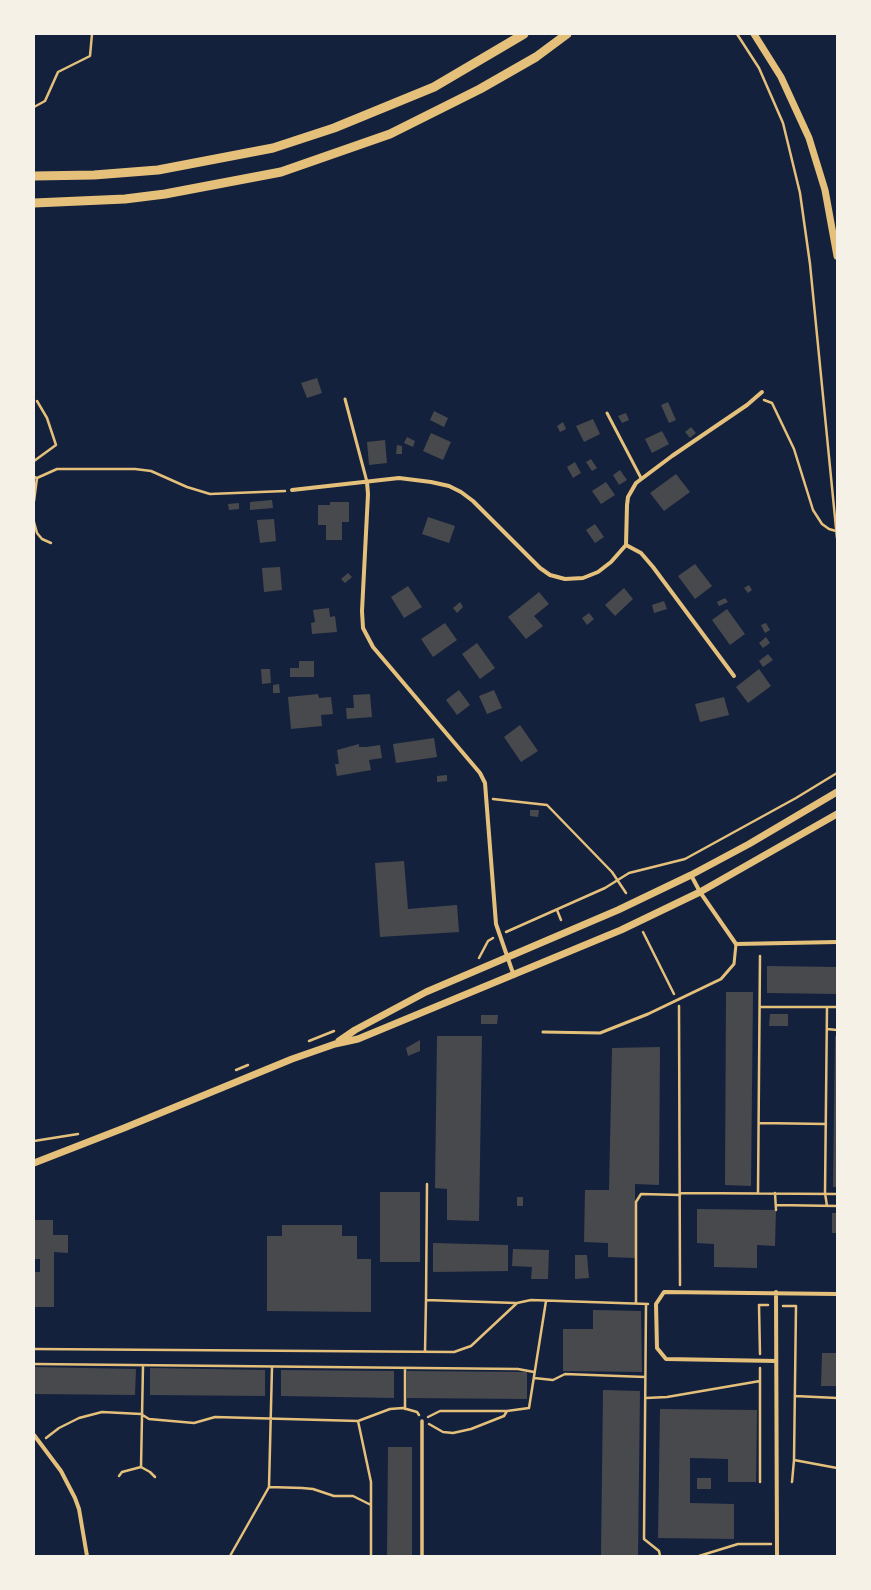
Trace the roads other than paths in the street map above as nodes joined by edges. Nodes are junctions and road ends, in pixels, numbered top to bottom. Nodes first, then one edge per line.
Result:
1 (524, 34) edge
2 (567, 34) edge
3 (754, 34) edge
4 (34, 176) edge
5 (34, 203) edge
6 (837, 256) edge
7 (762, 392) road end
8 (345, 399) dead end
9 (607, 413) dead end
10 (641, 478) junction
11 (367, 482) junction
12 (292, 490) road end
13 (626, 544) junction
14 (734, 676) dead end
15 (837, 792) edge
16 (837, 814) edge
17 (691, 874) junction
18 (700, 892) junction
19 (837, 942) edge
20 (736, 944) junction
21 (506, 957) junction
22 (514, 976) junction
23 (543, 1032) dead end
24 (335, 1044) junction
25 (34, 1163) edge
26 (776, 1292) junction
27 (837, 1294) edge
28 (776, 1361) junction
29 (422, 1421) road end
30 (34, 1435) edge
31 (87, 1556) edge
32 (422, 1556) edge
33 (777, 1556) edge

1 - 4 highway
2 - 5 highway
3 - 6 street
7 - 10 street
8 - 11 lane
9 - 10 lane
10 - 13 street
11 - 12 street
11 - 13 street
11 - 21 street
13 - 14 street
15 - 17 street
16 - 18 street
17 - 18 street
17 - 21 street
18 - 20 street
18 - 22 street
19 - 20 street
20 - 23 lane
21 - 22 street
21 - 24 street
22 - 24 street
24 - 25 street
26 - 27 street
26 - 28 street
26 - 28 street
28 - 33 street
29 - 32 street
30 - 31 street

